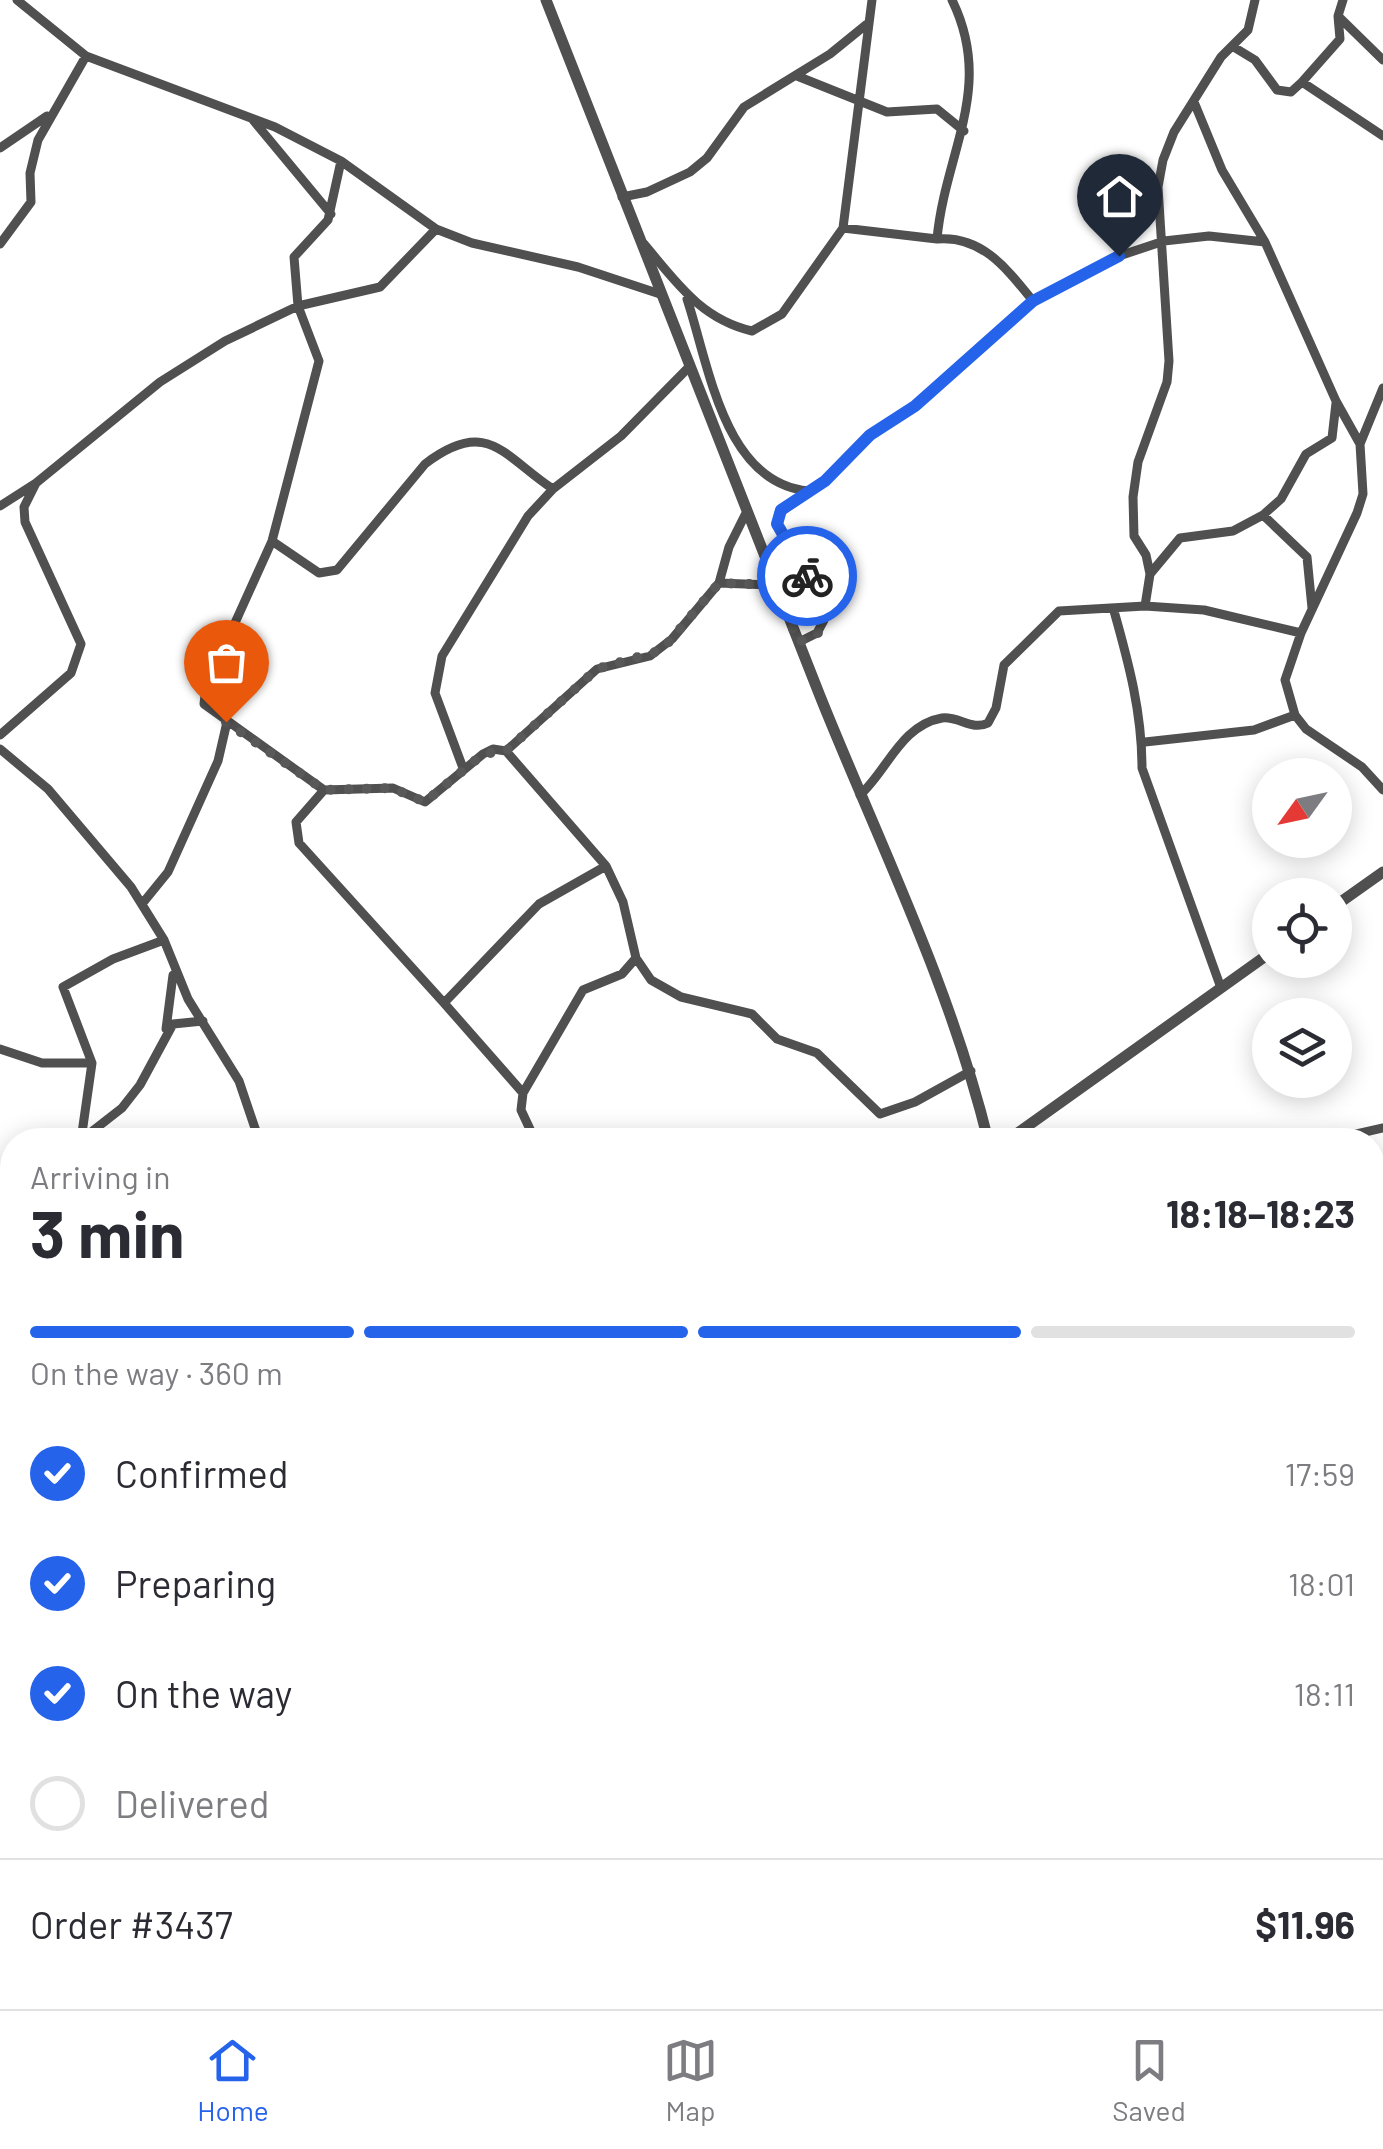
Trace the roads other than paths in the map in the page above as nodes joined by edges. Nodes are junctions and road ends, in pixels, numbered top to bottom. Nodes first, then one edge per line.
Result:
1 (18, 0) edge
2 (546, 0) edge
3 (872, 0) edge
4 (952, 0) edge
5 (1255, 0) edge
6 (1343, 0) edge
7 (1338, 16) junction
8 (868, 24) junction
9 (1232, 46) junction
10 (86, 56) junction
11 (1383, 60) edge
12 (797, 76) junction
13 (1302, 82) junction
14 (1194, 102) junction
15 (859, 104) junction
16 (51, 113) junction
17 (252, 118) junction
18 (964, 131) junction
19 (1383, 136) edge
20 (302, 141) junction
21 (0, 148) edge
22 (286, 161) junction
23 (341, 161) junction
24 (622, 196) junction
25 (331, 214) junction
26 (843, 228) junction
27 (436, 229) junction
28 (638, 238) junction
29 (937, 239) junction
30 (1164, 241) junction
31 (1265, 242) junction
32 (0, 244) edge
33 (684, 292) junction
34 (660, 294) junction
35 (1033, 301) junction
36 (298, 306) junction
37 (689, 367) junction
38 (1383, 388) edge
39 (1336, 401) junction
40 (1360, 444) junction
41 (36, 482) junction
42 (553, 489) junction
43 (810, 491) junction
44 (0, 506) edge
45 (745, 514) junction
46 (1263, 515) junction
47 (272, 541) junction
48 (1150, 574) junction
49 (719, 583) junction
50 (774, 585) junction
51 (1145, 606) junction
52 (1312, 610) junction
53 (1114, 611) junction
54 (1300, 634) junction
55 (799, 642) junction
56 (1295, 715) junction
57 (226, 722) junction
58 (0, 735) edge
59 (1145, 742) junction
60 (0, 749) edge
61 (506, 751) junction
62 (463, 768) junction
63 (324, 790) junction
64 (1383, 790) edge
65 (860, 795) junction
66 (606, 866) junction
67 (1383, 872) edge
68 (1352, 894) edge
69 (142, 904) junction
70 (164, 940) junction
71 (636, 958) junction
72 (1252, 966) edge
73 (174, 972) junction
74 (1221, 988) junction
75 (444, 1003) junction
76 (203, 1020) junction
77 (166, 1031) junction
78 (0, 1049) edge
79 (92, 1063) junction
80 (971, 1071) junction
81 (522, 1093) junction
82 (83, 1128) edge
83 (96, 1128) edge
84 (255, 1128) edge
85 (530, 1128) edge
86 (985, 1128) edge
87 (1025, 1128) edge

1 - 10 street
2 - 24 street
3 - 8 street
4 - 18 street
5 - 9 street
6 - 7 street
7 - 11 street
7 - 13 street
8 - 12 street
8 - 15 street
9 - 13 street
9 - 14 street
10 - 16 street
10 - 17 street
12 - 15 street
12 - 24 street
13 - 19 street
14 - 30 street
14 - 31 street
15 - 18 street
15 - 26 street
16 - 21 street
16 - 32 street
17 - 20 street
17 - 22 street
18 - 29 street
20 - 22 street
20 - 23 street
22 - 25 street
23 - 25 street
23 - 27 street
24 - 28 street
25 - 36 street
26 - 29 street
26 - 33 street
27 - 34 street
27 - 36 street
28 - 33 street
28 - 34 street
29 - 35 street
30 - 31 street
30 - 35 street
30 - 48 street
31 - 39 street
33 - 43 street
34 - 37 street
35 - 43 street
36 - 41 street
36 - 47 street
37 - 42 street
37 - 45 street
38 - 40 street
39 - 40 street
39 - 46 street
40 - 52 street
41 - 44 street
41 - 58 street
42 - 47 street
42 - 62 street
43 - 55 street
45 - 49 street
45 - 50 street
46 - 48 street
46 - 52 street
47 - 57 street
48 - 51 street
49 - 50 street
49 - 61 street
50 - 55 street
51 - 53 street
51 - 54 street
52 - 54 street
53 - 59 street
53 - 65 street
54 - 56 street
55 - 65 street
56 - 59 street
56 - 64 street
57 - 63 street
57 - 69 street
59 - 74 street
60 - 69 street
61 - 62 street
61 - 66 street
62 - 63 street
63 - 75 street
65 - 80 street
66 - 71 street
66 - 75 street
67 - 68 street
69 - 70 street
70 - 73 street
70 - 79 street
71 - 80 street
71 - 81 street
72 - 74 street
73 - 76 street
73 - 77 street
74 - 87 street
75 - 81 street
76 - 77 street
76 - 84 street
77 - 83 street
78 - 79 street
79 - 82 street
80 - 86 street
81 - 85 street

